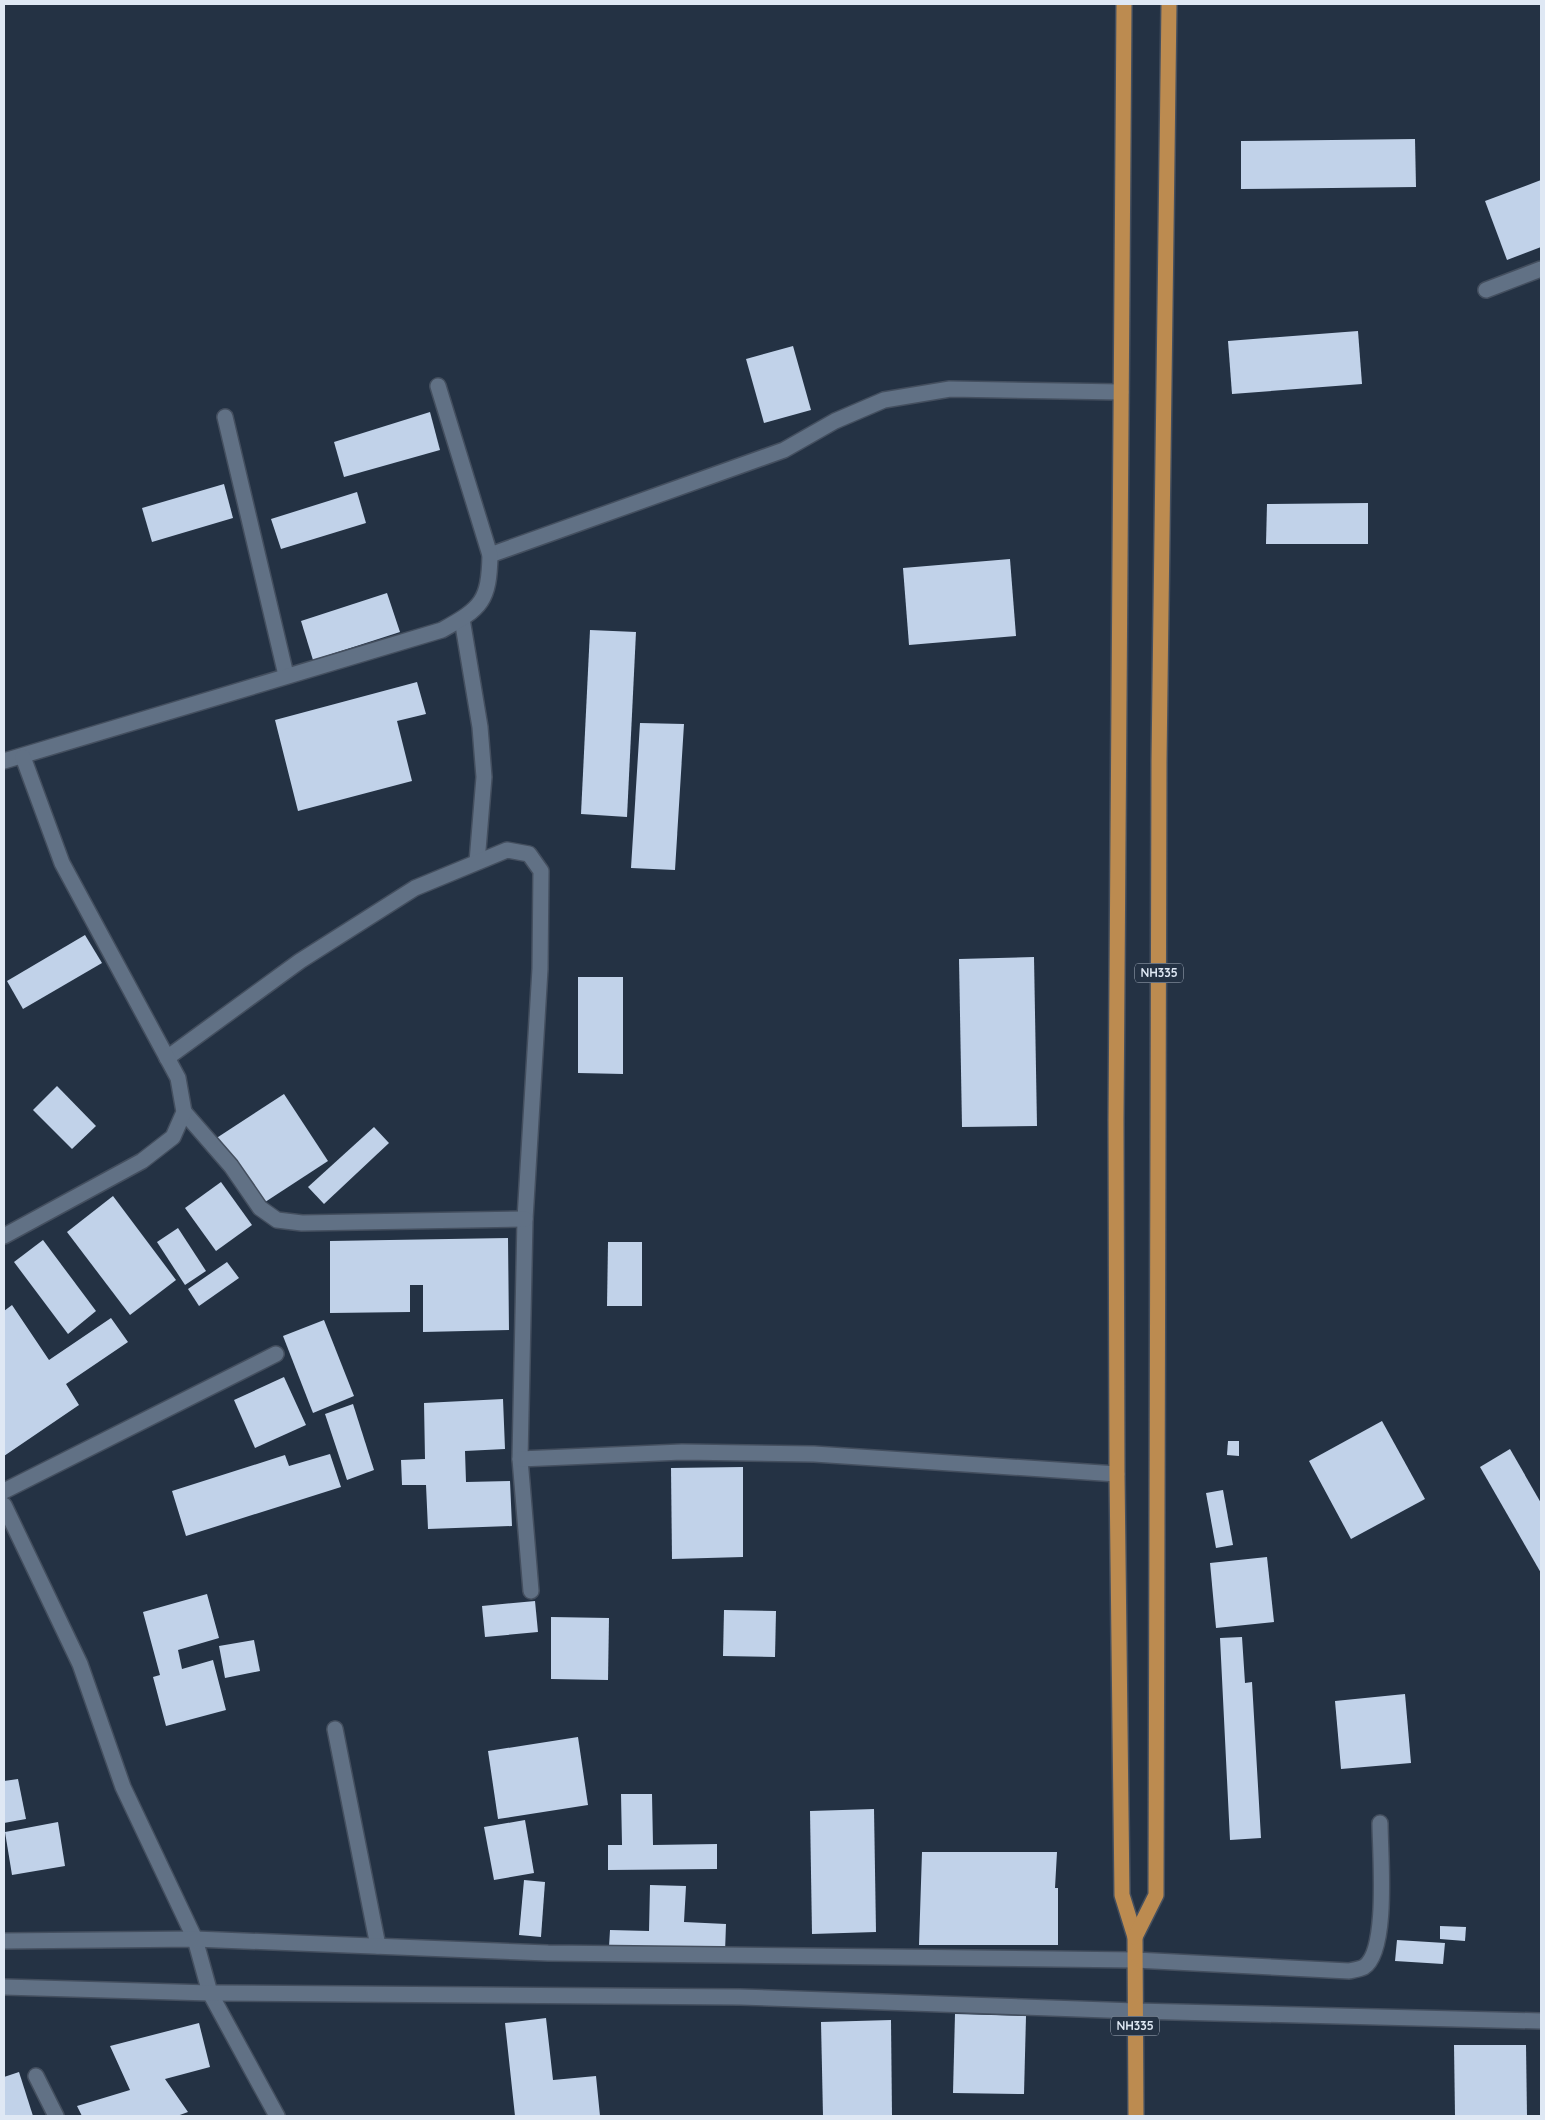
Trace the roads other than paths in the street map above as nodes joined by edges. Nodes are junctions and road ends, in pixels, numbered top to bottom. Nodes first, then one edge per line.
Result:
1 (1124, 4) edge
2 (1169, 4) edge
3 (1541, 269) edge
4 (1486, 290) dead end
5 (438, 386) dead end
6 (1121, 392) junction
7 (225, 417) dead end
8 (490, 555) junction
9 (462, 619) junction
10 (286, 675) junction
11 (23, 757) junction
12 (4, 761) edge
13 (477, 862) junction
14 (167, 1058) junction
15 (184, 1112) junction
16 (525, 1219) junction
17 (4, 1236) edge
18 (276, 1354) dead end
19 (520, 1459) junction
20 (1116, 1474) junction
21 (4, 1491) edge
22 (4, 1505) edge
23 (531, 1590) dead end
24 (335, 1729) dead end
25 (1380, 1823) dead end
26 (1135, 1937) junction
27 (4, 1941) edge
28 (196, 1945) junction
29 (378, 1946) junction
30 (1135, 1960) junction
31 (4, 1987) edge
32 (210, 1993) junction
33 (1135, 2011) junction
34 (1541, 2021) edge
35 (36, 2076) dead end
36 (56, 2116) edge
37 (276, 2116) edge
38 (1136, 2116) edge

1 - 6 highway, NH335
2 - 26 highway, NH335
3 - 4 street
5 - 8 street
6 - 8 street
6 - 20 highway, NH335
7 - 10 street
8 - 9 street
9 - 10 street
9 - 13 street
10 - 11 street
11 - 12 street
11 - 14 street
13 - 14 street
13 - 16 street
14 - 15 street
15 - 16 street
15 - 17 street
16 - 19 street
18 - 21 street
19 - 20 street
19 - 23 street
20 - 26 highway, NH335
22 - 28 street
24 - 29 street
25 - 30 street
26 - 30 highway, NH335
27 - 28 street
28 - 29 street
28 - 32 street
29 - 30 street
30 - 33 highway, NH335
31 - 32 street
32 - 33 street
32 - 37 street
33 - 34 street
33 - 38 highway, NH335
35 - 36 street

